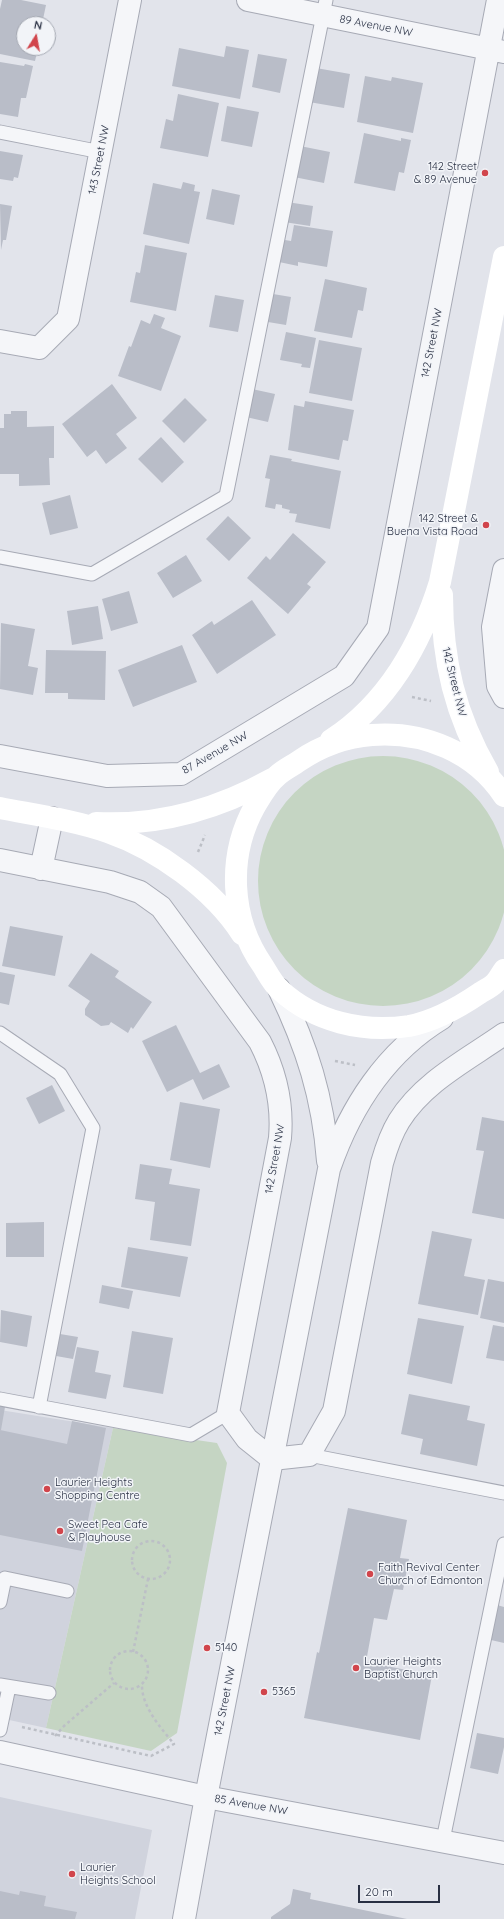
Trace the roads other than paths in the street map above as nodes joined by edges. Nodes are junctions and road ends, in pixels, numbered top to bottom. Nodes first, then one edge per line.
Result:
1 (130, 0) edge
2 (248, 0) edge
3 (498, 0) edge
4 (325, 8) edge
5 (496, 50) edge
6 (0, 132) edge
7 (101, 152) junction
8 (504, 258) edge
9 (0, 341) edge
10 (446, 554) junction
11 (0, 557) edge
12 (504, 570) edge
13 (344, 676) joint
14 (504, 697) edge
15 (313, 751) junction
16 (0, 756) edge
17 (276, 776) junction
18 (498, 788) edge
19 (0, 808) edge
20 (52, 818) junction
21 (0, 860) edge
22 (41, 869) junction
23 (254, 954) junction
24 (501, 977) edge
25 (278, 989) junction
26 (461, 1006) junction
27 (0, 1033) edge
28 (504, 1034) edge
29 (329, 1169) junction
30 (0, 1399) edge
31 (39, 1407) junction
32 (228, 1413) junction
33 (308, 1455) junction
34 (272, 1459) junction
35 (504, 1493) edge
36 (504, 1544) edge
37 (67, 1591) dead end
38 (0, 1602) edge
39 (4, 1686) edge
40 (49, 1693) dead end
41 (1, 1726) edge
42 (0, 1752) edge
43 (206, 1797) junction
44 (443, 1840) junction
45 (504, 1853) edge
46 (184, 1919) edge

1 - 7 street, 143 Street NW
2 - 4 street, 89 Avenue NW
3 - 5 street, 142 Street NW
4 - 5 street, 89 Avenue NW
4 - 11 lane
5 - 13 street, 142 Street NW
6 - 7 lane
7 - 9 street, 143 Street NW
8 - 10 main road, 142 Street NW
10 - 15 main road, 142 Street NW
10 - 18 main road, 142 Street NW
12 - 14 street
13 - 16 street, 87 Avenue NW
15 - 17 main road
15 - 18 main road
17 - 20 main road
17 - 23 main road
19 - 20 main road
20 - 22 street
20 - 23 main road
21 - 22 street
22 - 32 street, 142 Street NW
23 - 25 main road
24 - 26 main road
25 - 26 main road
25 - 29 street, 142 Street NW
26 - 29 street, 142 Street NW
27 - 31 lane
28 - 33 street
29 - 34 street, 142 Street NW
30 - 31 lane
31 - 32 lane
32 - 34 street
33 - 34 street
33 - 35 lane
34 - 43 street, 142 Street NW
36 - 44 lane
37 - 38 lane
39 - 40 lane
39 - 41 lane
42 - 43 street, 85 Avenue NW
43 - 44 street, 85 Avenue NW
43 - 46 street, 142 Street NW
44 - 45 street, 85 Avenue NW

